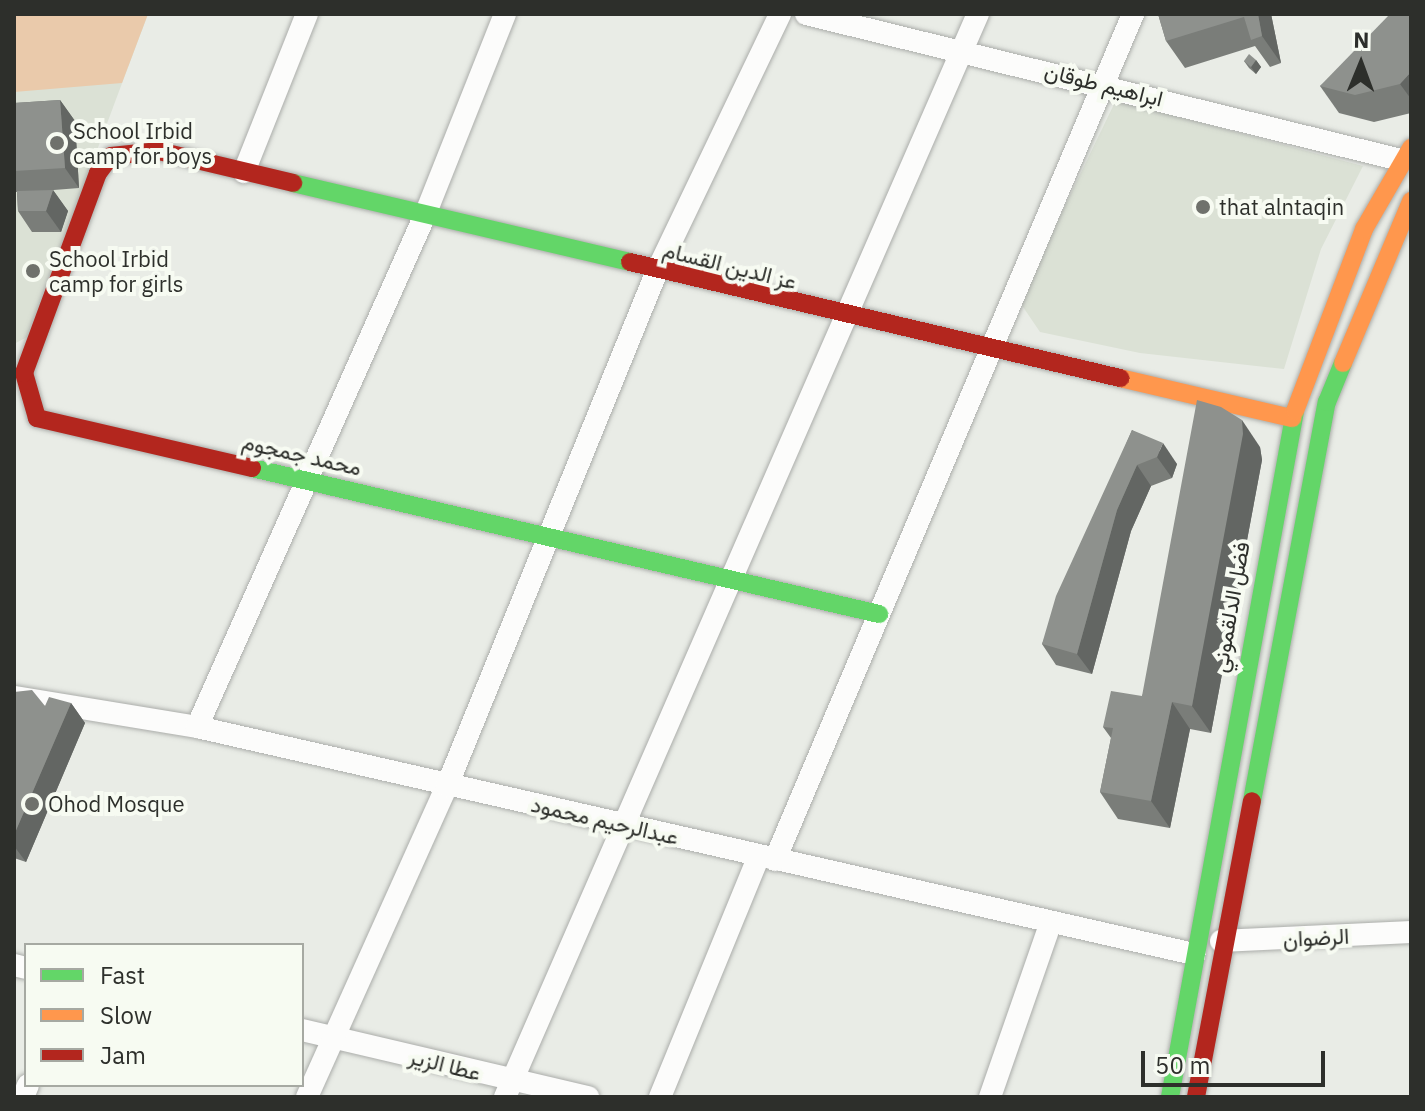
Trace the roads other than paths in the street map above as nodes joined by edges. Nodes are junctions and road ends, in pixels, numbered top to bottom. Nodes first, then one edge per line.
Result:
1 (307, 14) edge
2 (505, 14) edge
3 (780, 14) edge
4 (806, 14) edge
5 (978, 14) edge
6 (1133, 14) edge
7 (962, 51) junction
8 (1103, 83) junction
9 (159, 151) joint
10 (1406, 154) edge
11 (244, 172) junction
12 (1411, 201) edge
13 (425, 215) junction
14 (657, 271) junction
15 (842, 316) junction
16 (989, 352) junction
17 (1292, 418) junction
18 (309, 481) junction
19 (545, 535) junction
20 (726, 578) junction
21 (879, 614) junction
22 (14, 697) edge
23 (197, 727) junction
24 (447, 786) junction
25 (628, 824) junction
26 (767, 858) junction
27 (1051, 922) junction
28 (1411, 932) edge
29 (1221, 941) junction
30 (1194, 954) junction
31 (304, 1030) edge
32 (330, 1036) junction
33 (509, 1089) edge
34 (307, 1097) edge
35 (588, 1097) edge
36 (660, 1097) edge
37 (990, 1097) edge
38 (1170, 1097) edge
39 (1196, 1097) edge

1 - 11 street
2 - 13 street
3 - 14 street
4 - 7 street, ابراهيم طوقان
5 - 7 street
6 - 8 street
7 - 8 street, ابراهيم طوقان
7 - 15 street
8 - 10 street, ابراهيم طوقان
8 - 16 street
9 - 11 street, عز الدين القسام
9 - 18 street, محمد جمجوم
10 - 17 street, فضل الدلقموني
11 - 13 street, عز الدين القسام
12 - 29 street
13 - 14 street, عز الدين القسام
13 - 18 street
14 - 15 street, عز الدين القسام
14 - 19 street
15 - 16 street, عز الدين القسام
15 - 20 street
16 - 17 street, عز الدين القسام
16 - 21 street
17 - 30 street, فضل الدلقموني
18 - 19 street, محمد جمجوم
18 - 23 street
19 - 20 street, محمد جمجوم
19 - 24 street
20 - 21 street, محمد جمجوم
20 - 25 street
21 - 26 street
22 - 23 street, عبدالرحيم محمود
23 - 24 street, عبدالرحيم محمود
24 - 25 street, عبدالرحيم محمود
24 - 32 street
25 - 26 street, عبدالرحيم محمود
25 - 33 street
26 - 27 street, عبدالرحيم محمود
26 - 36 street
27 - 30 street, عبدالرحيم محمود
27 - 37 street
28 - 29 street, الرضوان
29 - 39 street
30 - 38 street, فضل الدلقموني
31 - 32 street, عطا الزير
32 - 33 street, عطا الزير
32 - 34 street
33 - 35 street, عطا الزير

